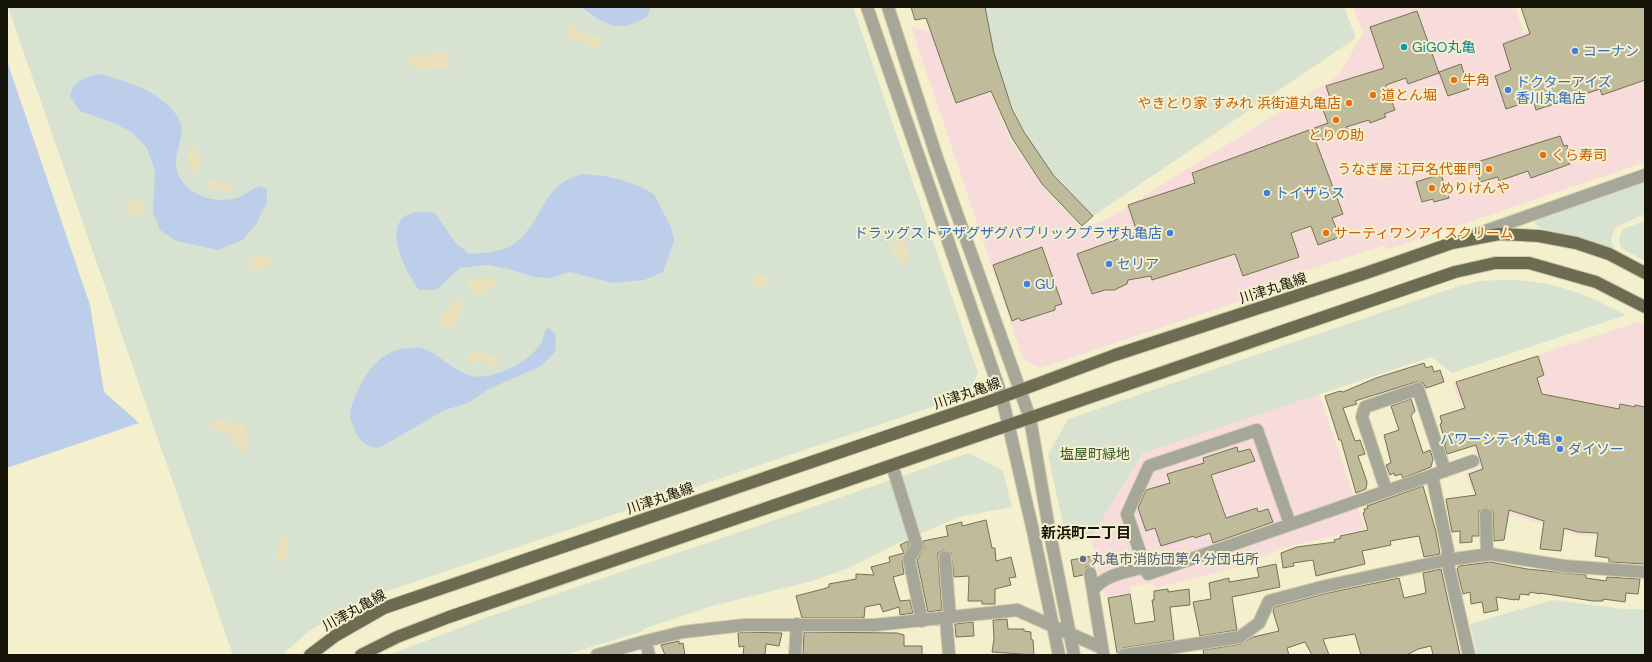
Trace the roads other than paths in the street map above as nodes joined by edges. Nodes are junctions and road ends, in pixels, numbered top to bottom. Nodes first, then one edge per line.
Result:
1 (868, 7) edge
2 (888, 7) edge
3 (1645, 175) edge
4 (1452, 243) junction
5 (1645, 273) edge
6 (1645, 307) edge
7 (1020, 390) junction
8 (1002, 397) junction
9 (1030, 418) junction
10 (1009, 425) junction
11 (1473, 461) dead end
12 (892, 465) junction
13 (1445, 471) junction
14 (1432, 475) junction
15 (1386, 490) junction
16 (1486, 514) dead end
17 (1290, 524) junction
18 (1487, 555) junction
19 (945, 558) dead end
20 (1447, 560) junction
21 (1145, 567) junction
22 (1645, 572) edge
23 (1090, 574) dead end
24 (1093, 590) junction
25 (948, 618) junction
26 (922, 621) junction
27 (797, 624) junction
28 (1052, 625) junction
29 (1070, 633) junction
30 (646, 641) junction
31 (1103, 652) edge
32 (310, 655) edge
33 (361, 655) edge
34 (597, 655) edge
35 (649, 655) edge
36 (795, 655) edge
37 (949, 655) edge
38 (1059, 655) edge
39 (1074, 655) edge
40 (1129, 655) edge
41 (1469, 655) edge

1 - 8 street
2 - 7 street
3 - 4 street
4 - 5 main road, 川津丸亀線
4 - 7 main road, 川津丸亀線
6 - 9 main road
7 - 8 main road, 川津丸亀線
7 - 9 street
8 - 10 street
8 - 32 main road, 川津丸亀線
9 - 10 main road
9 - 29 street
10 - 12 main road
10 - 28 street
11 - 13 street
12 - 26 street
12 - 33 main road
13 - 14 street
13 - 15 street
14 - 15 street
14 - 20 street
15 - 17 street
16 - 18 street
17 - 21 street
17 - 21 street
18 - 20 street
18 - 22 street
19 - 25 street
20 - 40 street
20 - 41 street
21 - 24 street
23 - 24 street
24 - 31 street
25 - 26 street
25 - 28 street
25 - 37 street
26 - 27 street
27 - 30 street
27 - 36 street
28 - 29 street
28 - 38 street
29 - 31 street
29 - 39 street
30 - 34 street
30 - 35 street

